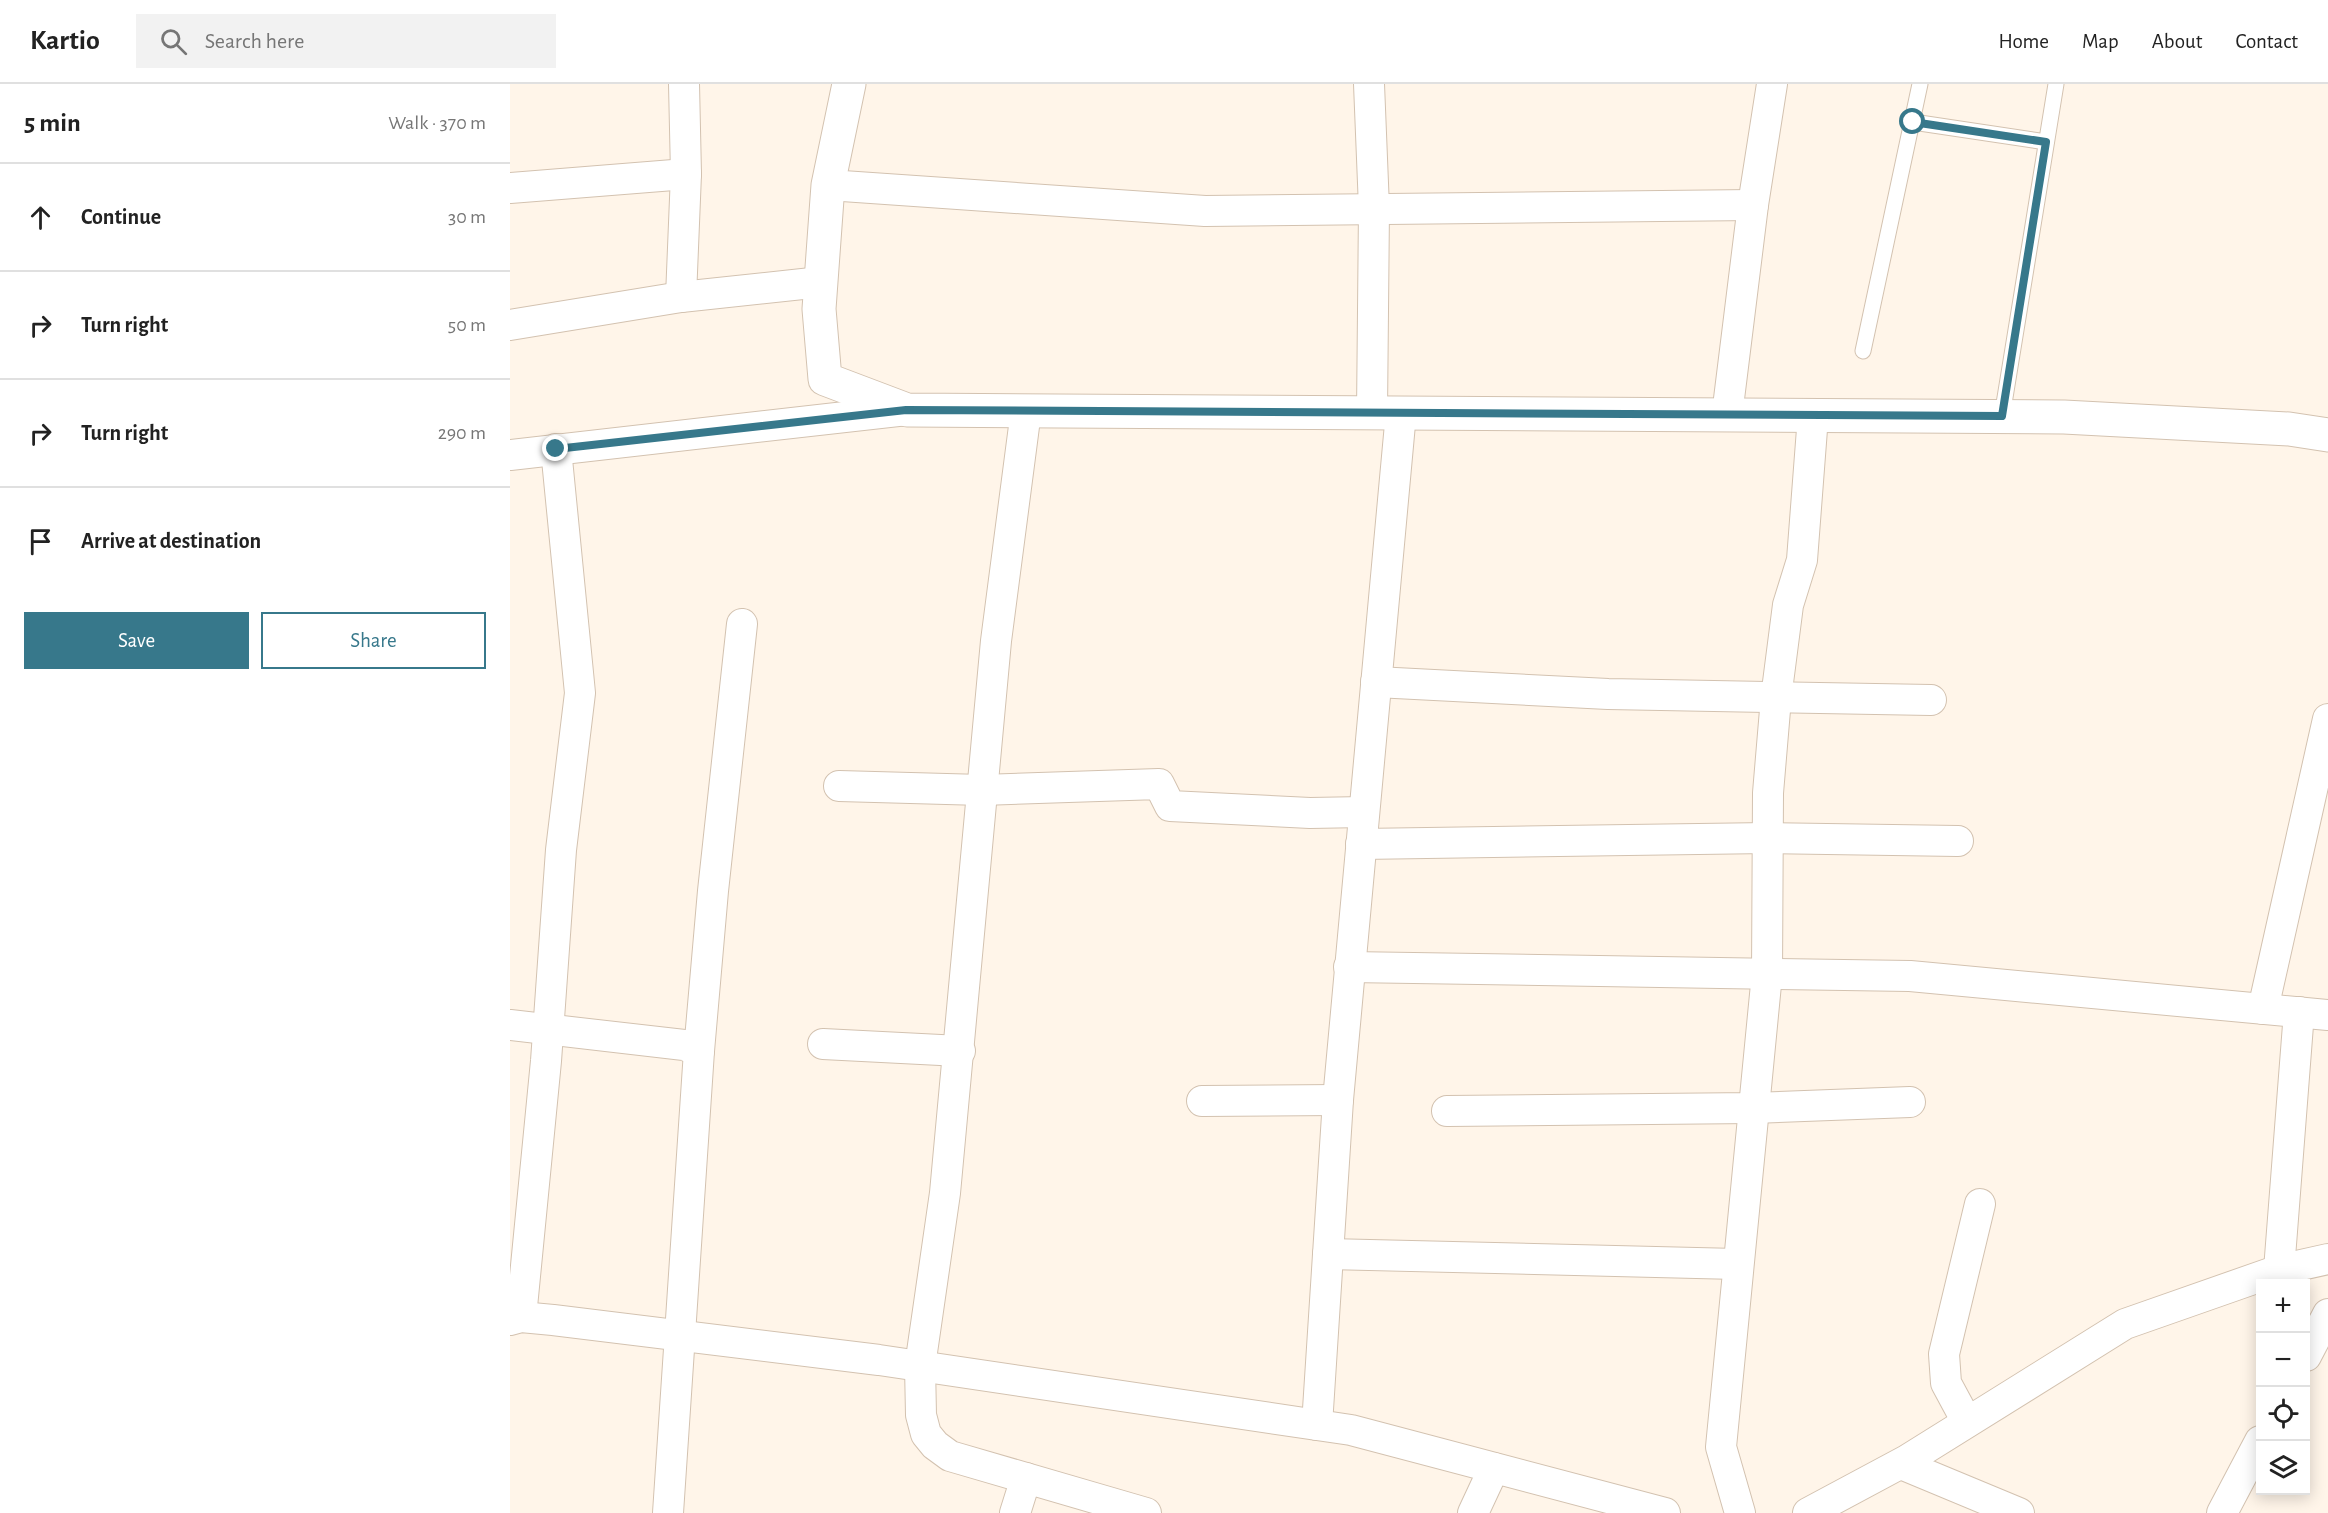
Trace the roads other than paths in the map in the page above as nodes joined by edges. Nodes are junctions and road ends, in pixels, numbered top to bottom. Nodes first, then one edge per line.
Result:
1 (684, 84) edge
2 (849, 84) edge
3 (1369, 84) edge
4 (1772, 84) edge
5 (1920, 84) edge
6 (2056, 84) edge
7 (1913, 122) junction
8 (2046, 142) junction
9 (686, 174) junction
10 (828, 185) junction
11 (510, 188) edge
12 (1753, 205) junction
13 (1374, 208) junction
14 (821, 282) junction
15 (681, 297) junction
16 (510, 325) edge
17 (1863, 351) dead end
18 (906, 410) junction
19 (1026, 411) junction
20 (1387, 413) junction
21 (1726, 415) junction
22 (1813, 416) junction
23 (2002, 416) junction
24 (2328, 435) edge
25 (556, 449) junction
26 (510, 455) edge
27 (742, 624) dead end
28 (1376, 682) junction
29 (1776, 698) junction
30 (1931, 700) dead end
31 (2328, 719) edge
32 (839, 786) dead end
33 (981, 790) junction
34 (1364, 812) junction
35 (1768, 838) junction
36 (1958, 841) dead end
37 (1361, 844) junction
38 (1349, 967) junction
39 (1767, 974) junction
40 (2263, 1009) junction
41 (2314, 1014) edge
42 (510, 1025) edge
43 (549, 1029) junction
44 (823, 1044) dead end
45 (699, 1051) junction
46 (960, 1051) junction
47 (1338, 1100) junction
48 (1202, 1101) dead end
49 (1910, 1102) dead end
50 (1753, 1108) junction
51 (1447, 1111) dead end
52 (1980, 1204) dead end
53 (1328, 1254) junction
54 (2328, 1259) edge
55 (1737, 1264) junction
56 (2279, 1270) junction
57 (2328, 1314) edge
58 (516, 1319) edge
59 (682, 1336) junction
60 (2310, 1348) edge
61 (920, 1366) junction
62 (1967, 1422) junction
63 (1317, 1425) junction
64 (2256, 1449) edge
65 (1901, 1464) junction
66 (1494, 1468) junction
67 (1026, 1478) junction
68 (668, 1513) edge
69 (1015, 1513) edge
70 (1146, 1513) edge
71 (1473, 1513) edge
72 (1665, 1513) edge
73 (1740, 1513) edge
74 (1808, 1513) edge
75 (2019, 1513) edge
76 (2222, 1513) edge

1 - 9 street
2 - 10 street
3 - 13 street
4 - 12 street
5 - 7 lane
6 - 8 lane
7 - 8 lane
7 - 17 lane
8 - 23 lane
9 - 11 street
9 - 15 street
10 - 13 street
10 - 14 street
12 - 13 street
12 - 21 street
13 - 20 street
14 - 15 street
14 - 18 street
15 - 16 street
18 - 19 street
18 - 25 street
19 - 20 street
19 - 33 street
20 - 21 street
20 - 28 street
21 - 22 street
22 - 23 street
22 - 29 street
23 - 24 street
25 - 26 street
25 - 43 street
27 - 45 street
28 - 29 street
28 - 34 street
29 - 30 street
29 - 35 street
31 - 40 street
32 - 33 street
33 - 34 street
33 - 46 street
34 - 37 street
35 - 36 street
35 - 37 street
35 - 39 street
37 - 38 street
38 - 39 street
38 - 47 street
39 - 40 street
39 - 50 street
40 - 41 street
41 - 56 street
42 - 43 street
43 - 45 street
43 - 58 street
44 - 46 street
45 - 59 street
46 - 61 street
47 - 48 street
47 - 53 street
49 - 50 street
50 - 51 street
50 - 55 street
52 - 62 street
53 - 55 street
53 - 63 street
54 - 56 street
55 - 73 street
56 - 62 street
57 - 60 street
58 - 59 street
59 - 61 street
59 - 68 street
61 - 63 street
61 - 67 street
62 - 65 street
63 - 66 street
64 - 76 street
65 - 74 street
65 - 75 street
66 - 71 street
66 - 72 street
67 - 69 street
67 - 70 street

